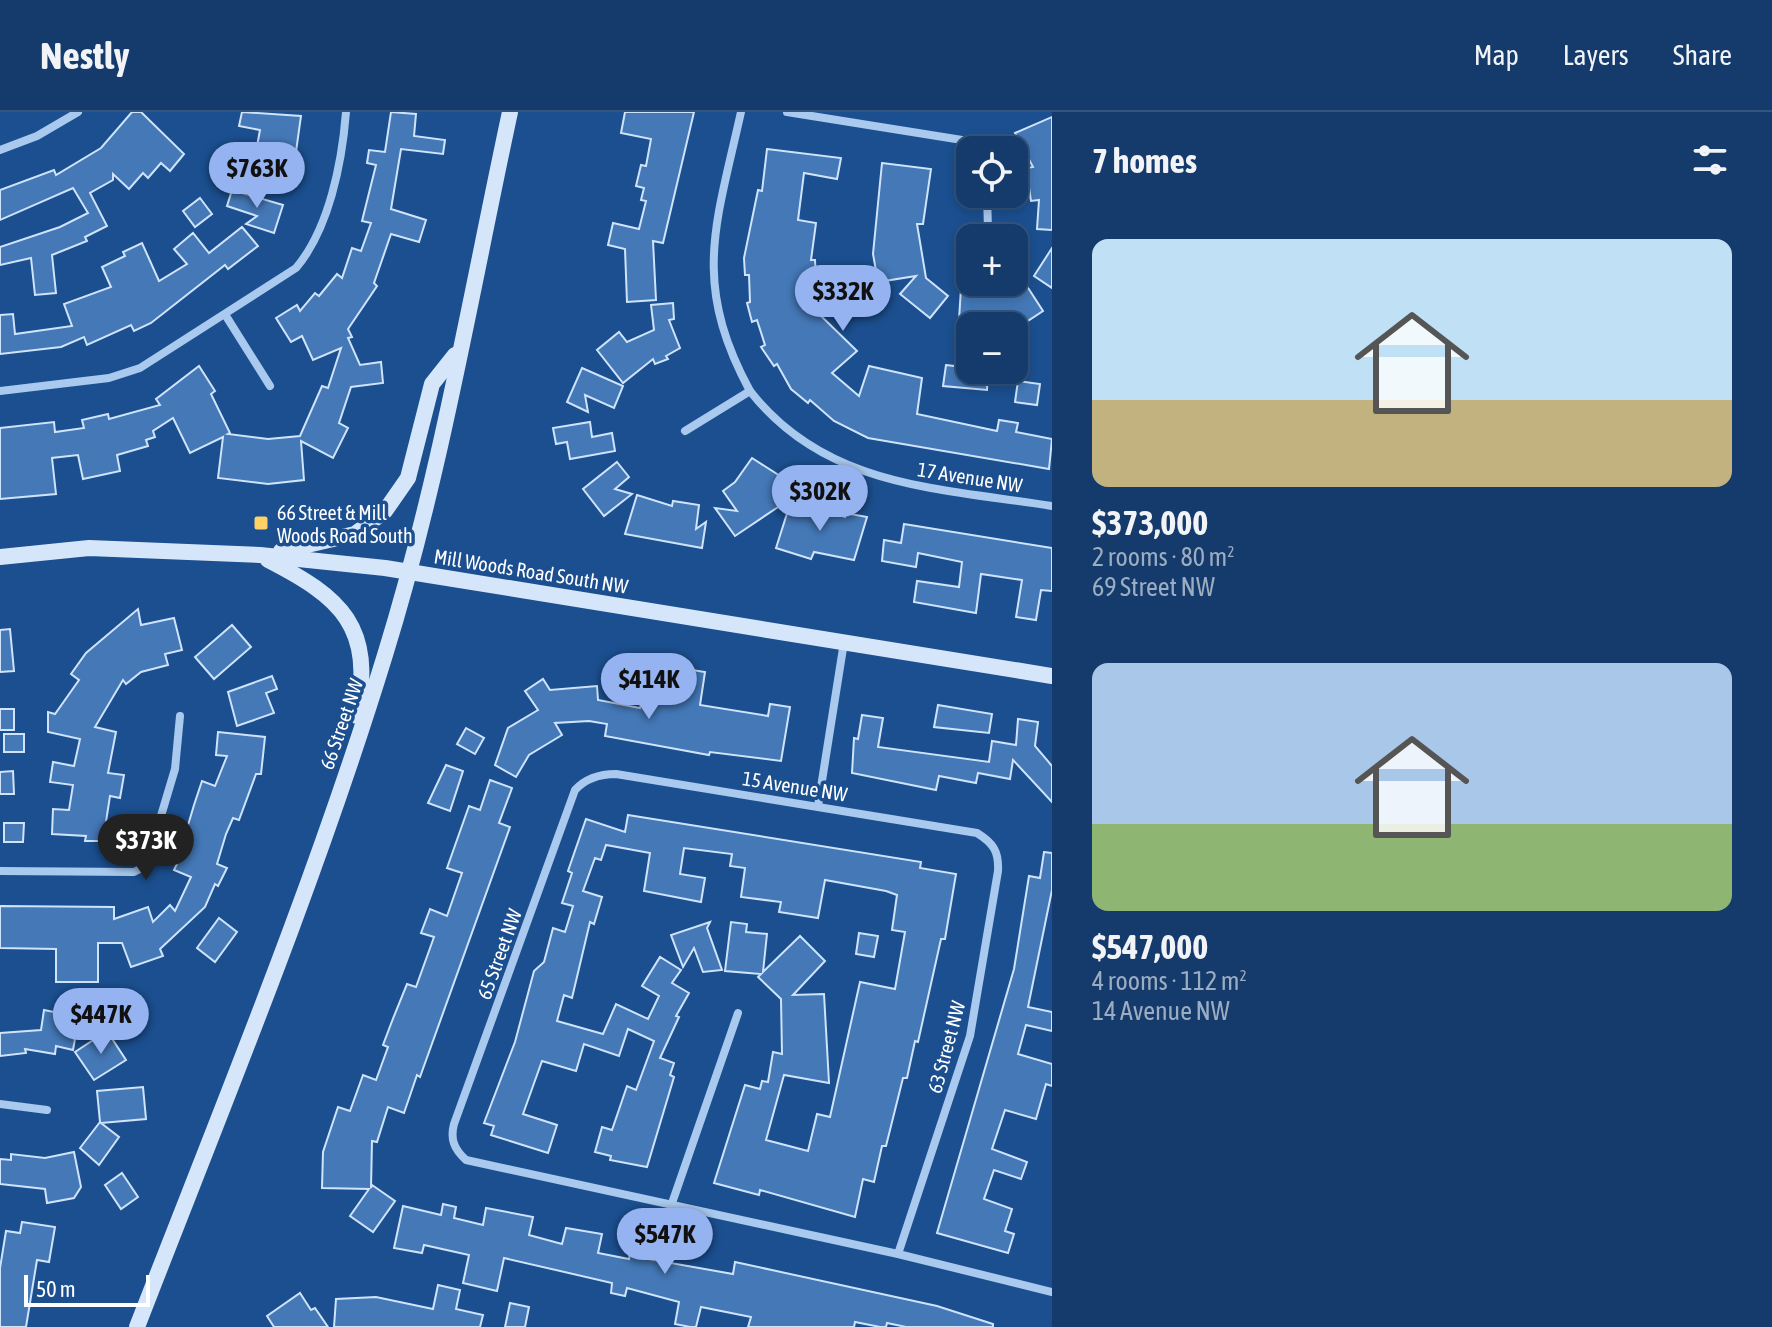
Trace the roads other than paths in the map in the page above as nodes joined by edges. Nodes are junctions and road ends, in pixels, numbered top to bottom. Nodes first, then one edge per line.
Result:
1 (78, 112) edge
2 (346, 112) edge
3 (510, 112) edge
4 (741, 112) edge
5 (787, 112) edge
6 (956, 139) edge
7 (0, 150) edge
8 (226, 316) junction
9 (458, 351) junction
10 (270, 386) dead end
11 (0, 391) edge
12 (750, 391) junction
13 (685, 431) dead end
14 (1052, 506) edge
15 (260, 555) junction
16 (0, 557) edge
17 (407, 571) junction
18 (844, 642) junction
19 (1052, 676) edge
20 (180, 716) dead end
21 (347, 767) junction
22 (589, 779) joint
23 (818, 806) junction
24 (993, 843) joint
25 (0, 871) edge
26 (738, 1013) dead end
27 (0, 1104) edge
28 (47, 1110) dead end
29 (671, 1206) junction
30 (898, 1254) junction
31 (1052, 1292) edge
32 (137, 1327) edge

1 - 7 street
2 - 8 street
3 - 9 main road, 66 Street NW
4 - 12 street
5 - 6 street
8 - 10 street
8 - 11 street
9 - 15 main road
9 - 17 main road, 66 Street NW
12 - 13 street
12 - 14 street, 17 Avenue NW
15 - 16 main road, Mill Woods Road South NW
15 - 17 main road, Mill Woods Road South NW
15 - 21 main road
17 - 18 main road, Mill Woods Road South NW
17 - 21 main road, 66 Street NW
18 - 19 main road, Mill Woods Road South NW
18 - 23 street
20 - 25 street
21 - 32 main road, 66 Street NW
22 - 23 street, 15 Avenue NW
22 - 29 street, 65 Street NW
23 - 24 street, 15 Avenue NW
24 - 30 street, 63 Street NW
26 - 29 street
27 - 28 street
29 - 30 street
30 - 31 street

